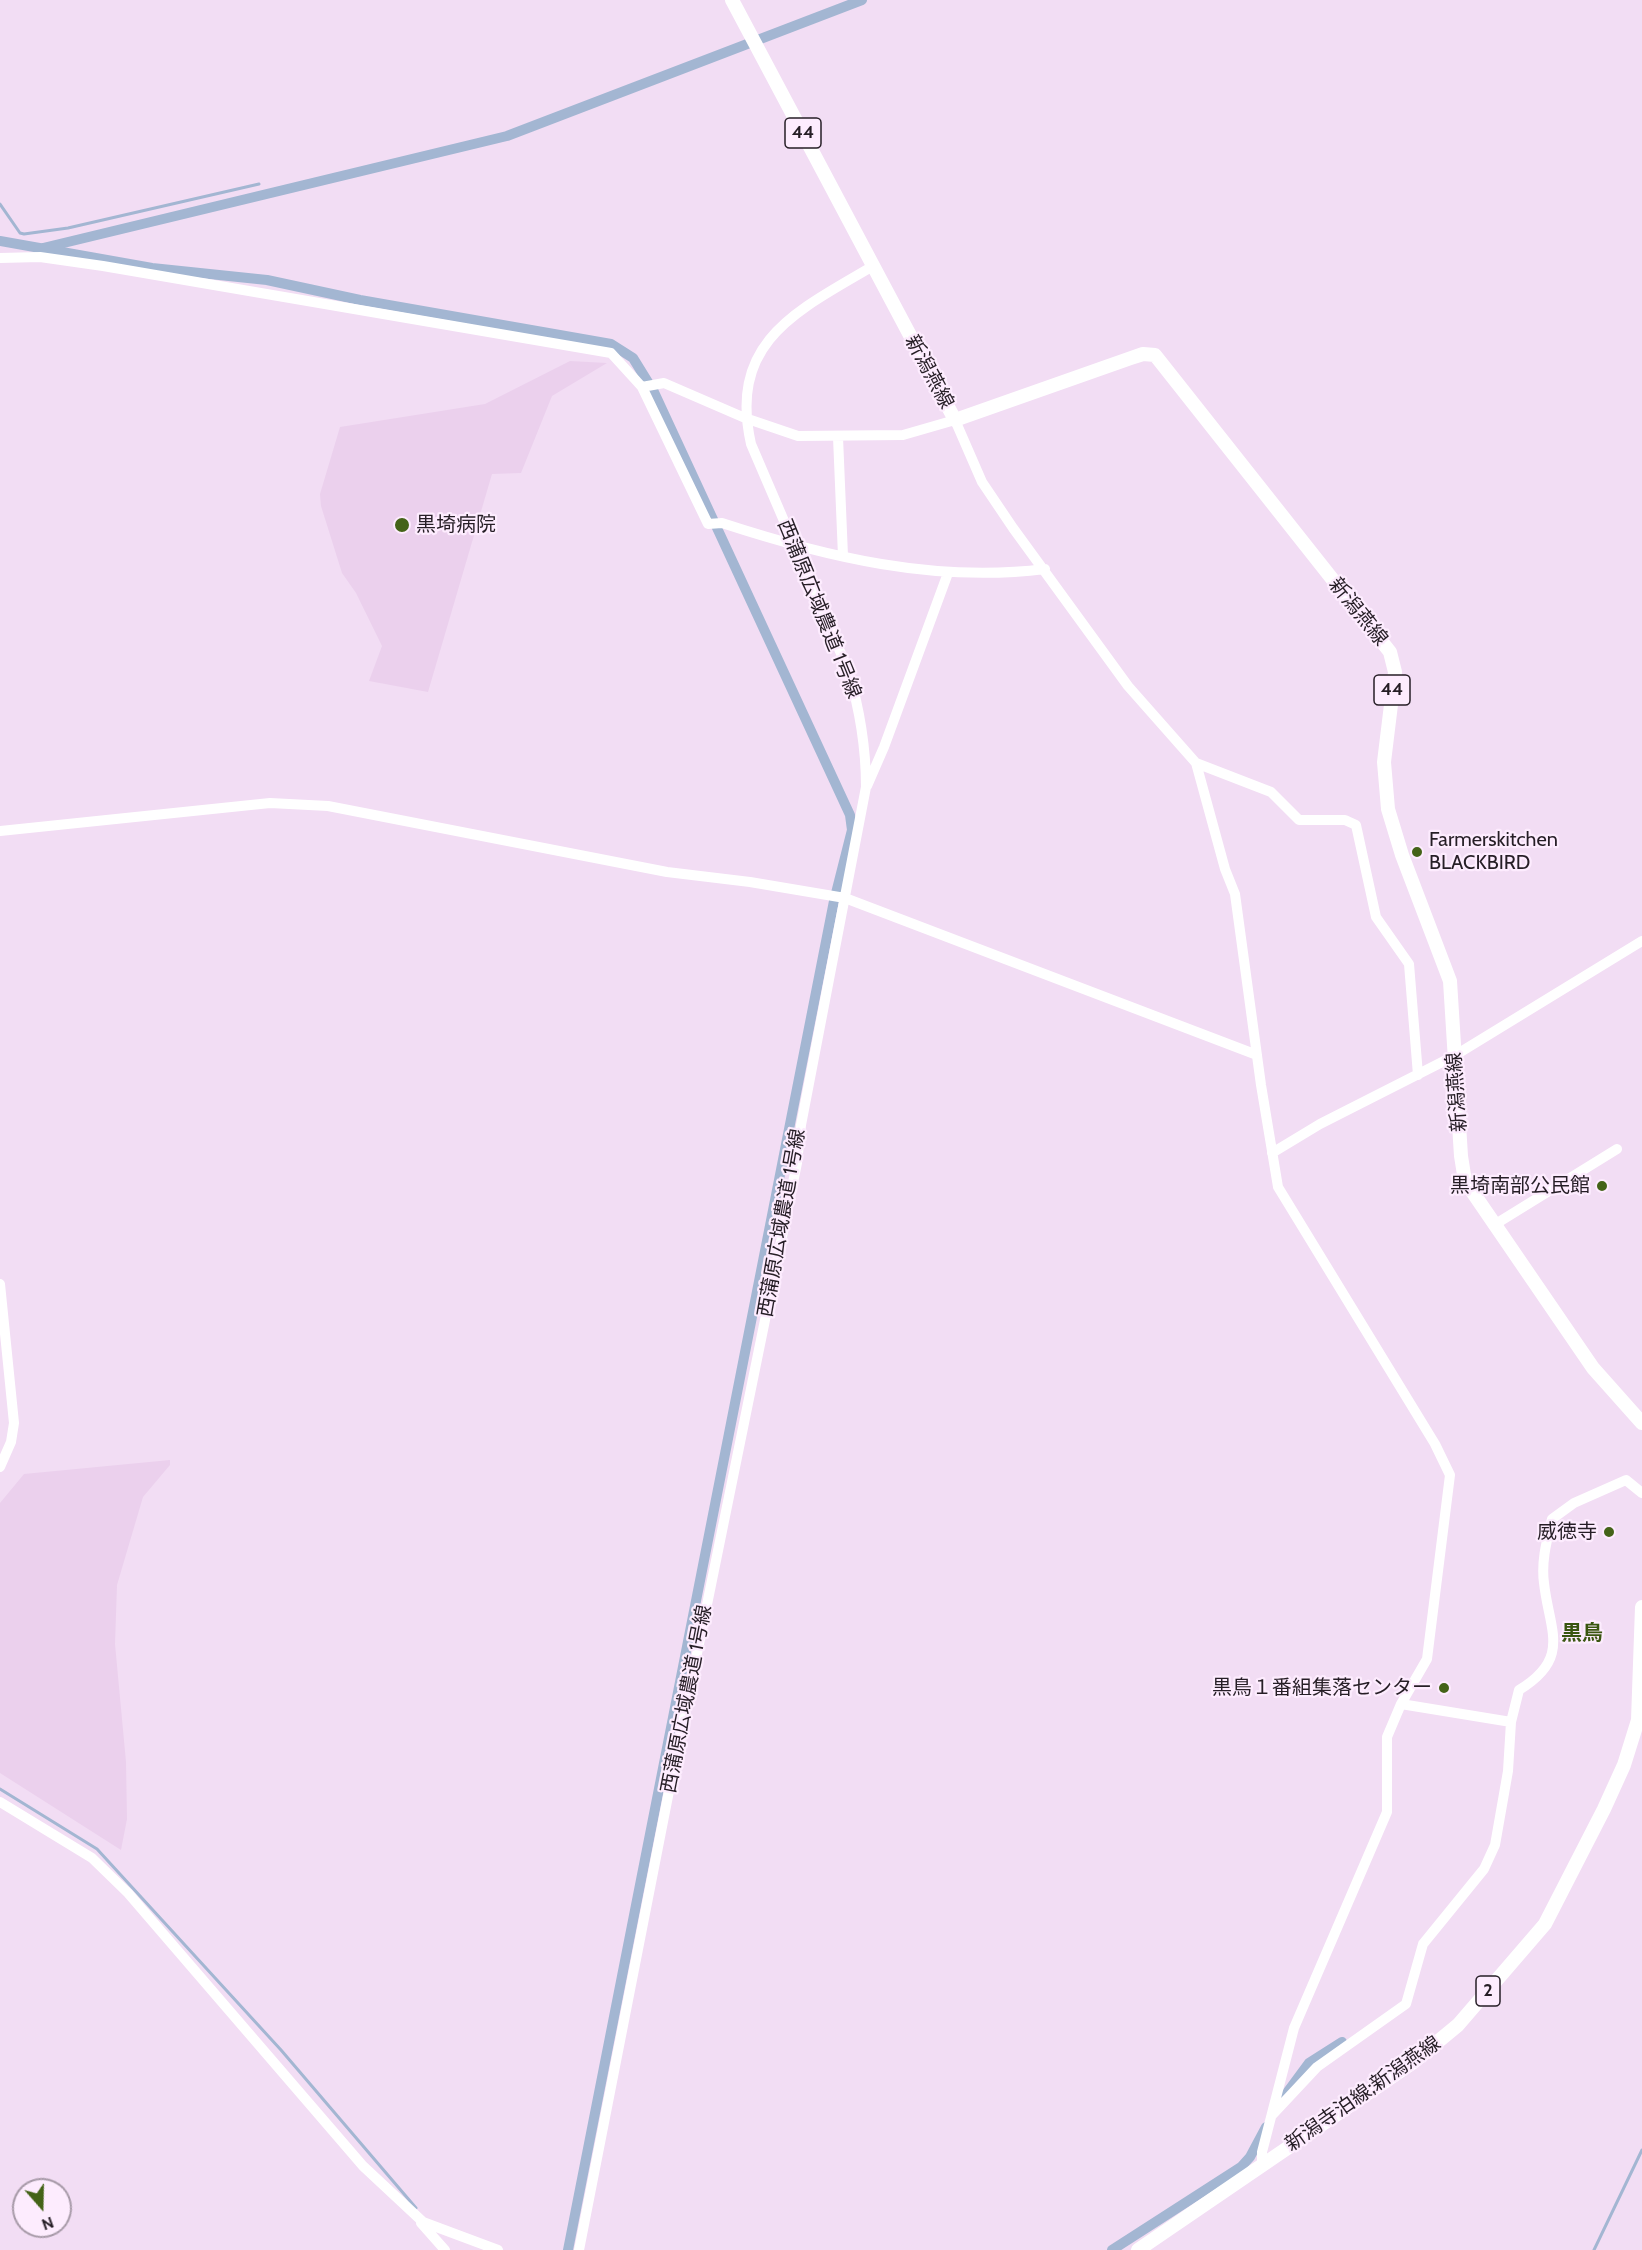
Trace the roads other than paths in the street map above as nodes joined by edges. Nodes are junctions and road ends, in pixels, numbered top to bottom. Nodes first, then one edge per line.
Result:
1 (732, 0) edge
2 (0, 258) edge
3 (873, 266) junction
4 (642, 387) junction
5 (745, 418) junction
6 (955, 420) junction
7 (838, 437) junction
8 (794, 543) junction
9 (843, 556) junction
10 (1045, 569) junction
11 (948, 573) junction
12 (1196, 762) junction
13 (866, 787) junction
14 (0, 831) edge
15 (845, 898) junction
16 (1642, 940) edge
17 (1257, 1055) junction
18 (1454, 1056) junction
19 (1418, 1075) junction
20 (1617, 1149) dead end
21 (1272, 1153) junction
22 (1494, 1225) junction
23 (0, 1284) edge
24 (1642, 1423) edge
25 (0, 1467) edge
26 (1642, 1493) edge
27 (1642, 1607) edge
28 (1641, 1644) edge
29 (1401, 1704) junction
30 (1511, 1722) junction
31 (0, 1802) edge
32 (1273, 2114) junction
33 (1262, 2164) junction
34 (409, 2210) junction
35 (1144, 2248) edge
36 (445, 2250) edge
37 (498, 2250) edge
38 (579, 2250) edge

1 - 3 main road, 44
2 - 4 street
3 - 5 street, 西蒲原広域農道 1号線
3 - 6 main road, 新潟燕線 / 44
4 - 5 street
4 - 8 street
5 - 7 street
5 - 8 street, 西蒲原広域農道 1号線
6 - 7 street
6 - 10 street
6 - 18 main road, 新潟燕線 / 44
7 - 9 street
8 - 9 street
8 - 13 street, 西蒲原広域農道 1号線
9 - 11 street
10 - 11 street
10 - 12 street
11 - 13 street
12 - 17 street
12 - 19 street
13 - 15 street, 西蒲原広域農道 1号線
14 - 15 street
15 - 17 street
15 - 38 street, 西蒲原広域農道 1号線
16 - 18 street
17 - 21 street
18 - 19 street
18 - 22 main road, 新潟燕線 / 44
19 - 21 street
20 - 22 street
21 - 29 street
22 - 24 main road, 新潟燕線 / 44
23 - 25 street
26 - 30 street
27 - 28 main road, 新潟寺泊線;新潟燕線 / 2
28 - 33 main road, 新潟寺泊線;新潟燕線 / 2
29 - 30 street
29 - 32 street
30 - 32 street
31 - 34 street
32 - 33 street
33 - 35 main road, 新潟寺泊線;新潟燕線 / 2
34 - 36 street
34 - 37 street

